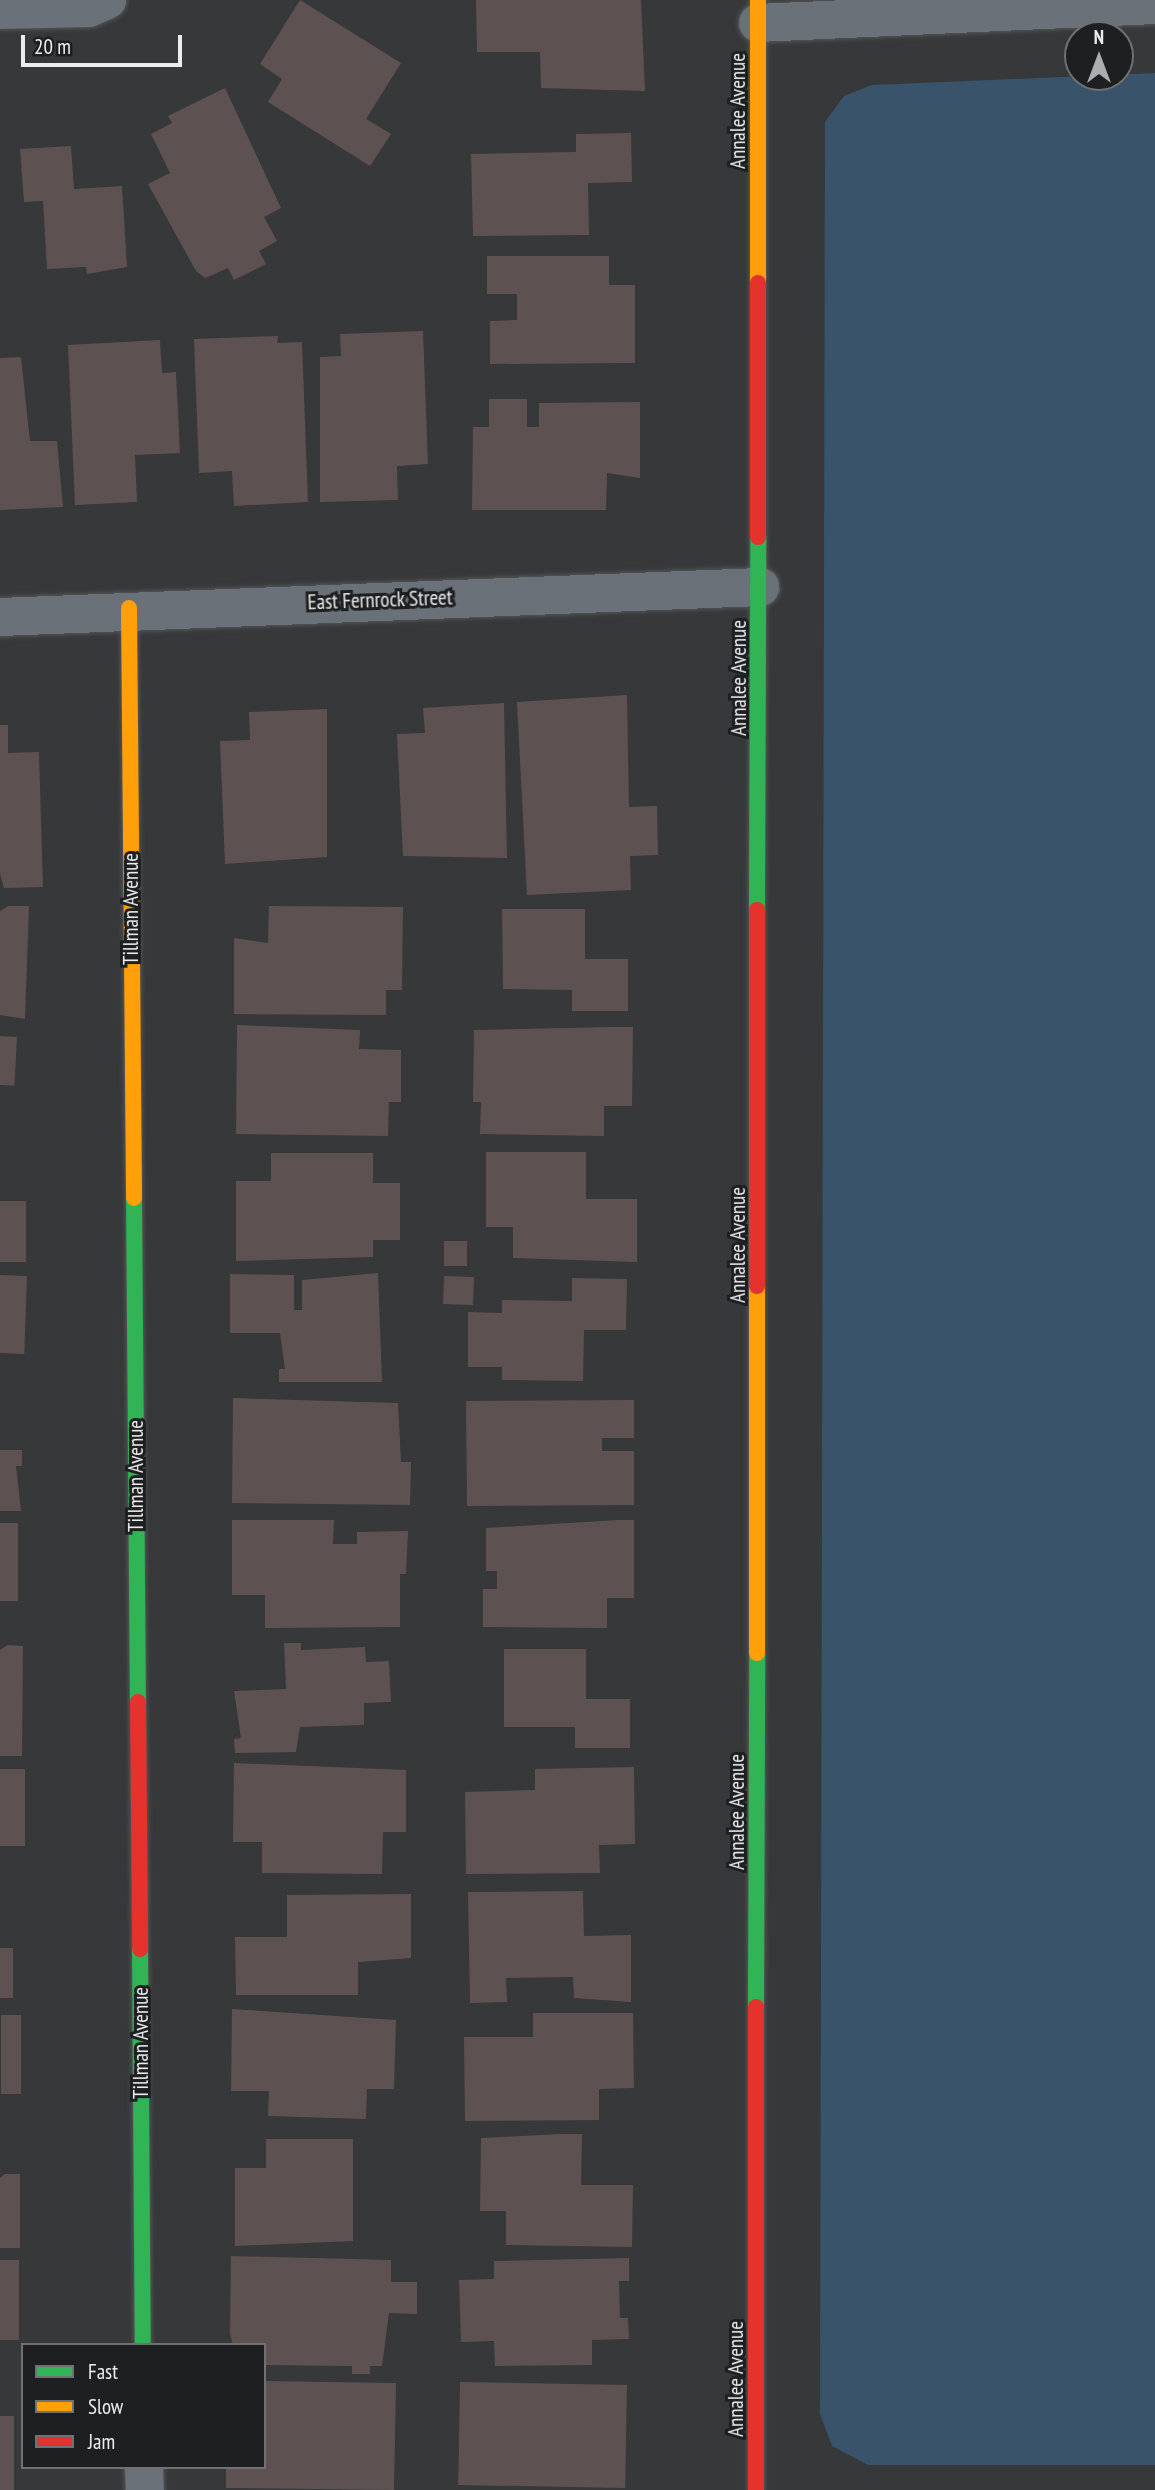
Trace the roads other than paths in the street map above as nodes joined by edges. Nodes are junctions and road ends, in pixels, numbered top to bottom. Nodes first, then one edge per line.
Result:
1 (107, 0) edge
2 (1155, 5) edge
3 (0, 10) edge
4 (758, 11) edge
5 (760, 587) junction
6 (129, 608) junction
7 (0, 617) edge
8 (144, 2343) edge
9 (145, 2469) edge
10 (145, 2490) edge
11 (756, 2490) edge

1 - 3 street
2 - 4 street
4 - 5 street, Annalee Avenue
5 - 6 street, East Fernrock Street
5 - 11 street, Annalee Avenue
6 - 7 street, East Fernrock Street
6 - 8 street, Tillman Avenue
9 - 10 street

